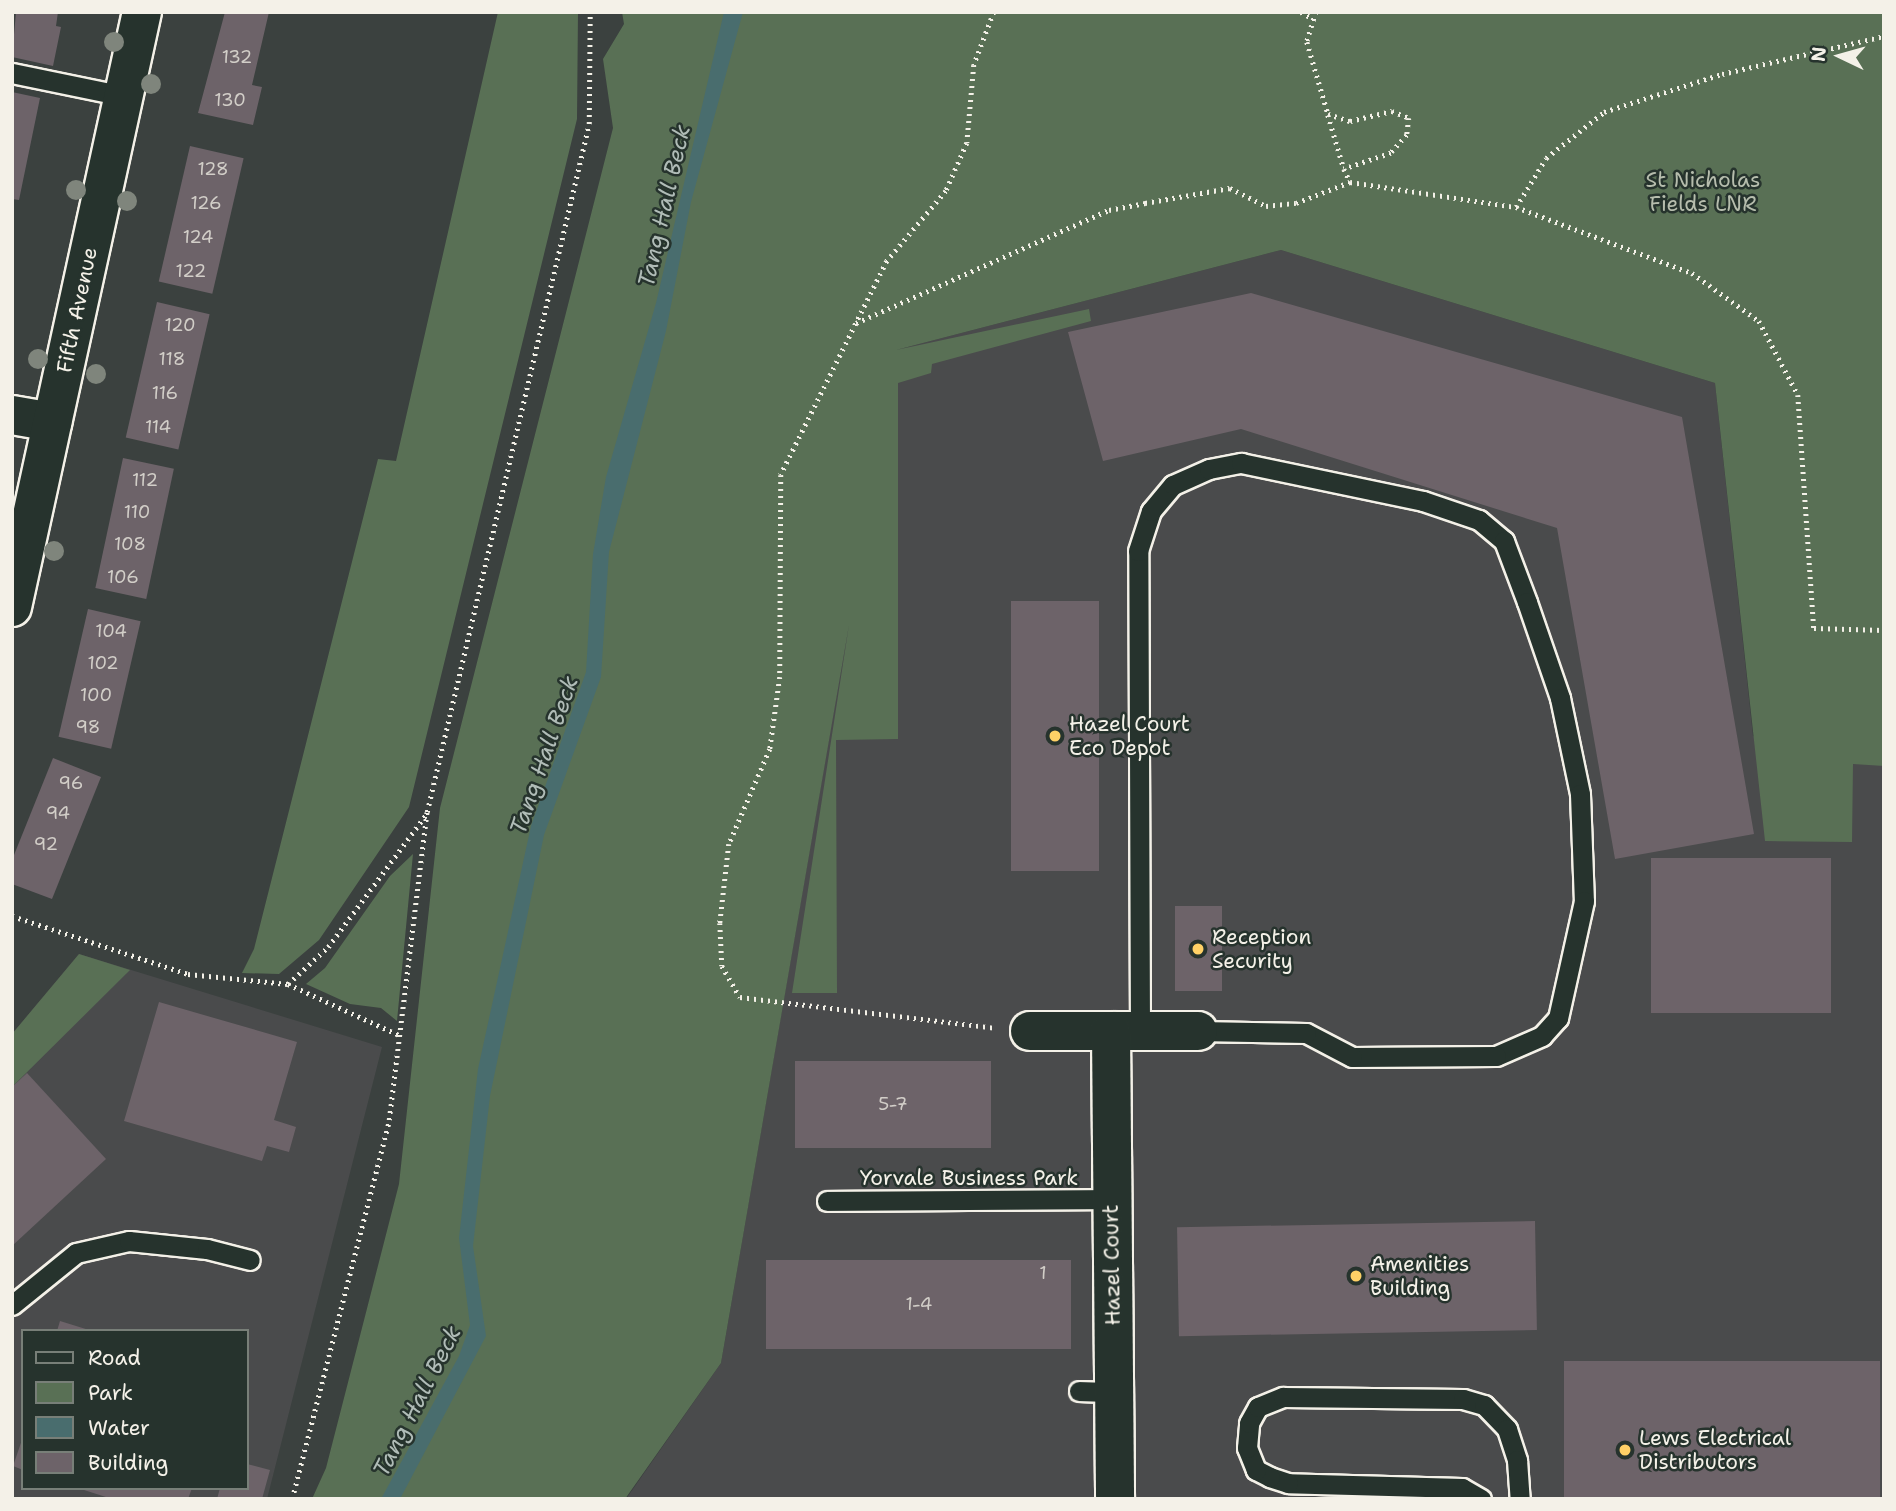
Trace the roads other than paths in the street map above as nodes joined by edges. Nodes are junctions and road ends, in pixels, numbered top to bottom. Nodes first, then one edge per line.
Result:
1 (142, 12) edge
2 (12, 73) edge
3 (124, 96) junction
4 (12, 415) edge
5 (52, 422) junction
6 (12, 607) edge
7 (1030, 1031) road end
8 (1125, 1031) junction
9 (1198, 1031) joint
10 (1111, 1199) junction
11 (827, 1201) dead end
12 (250, 1260) dead end
13 (12, 1305) edge
14 (1115, 1499) edge
15 (1481, 1499) edge
16 (1520, 1499) edge

1 - 3 street, Fifth Avenue
2 - 3 lane
3 - 5 street, Fifth Avenue
4 - 5 street
5 - 6 street, Fifth Avenue
7 - 8 street
8 - 9 street
8 - 9 lane
8 - 10 street, Hazel Court
10 - 11 lane, Yorvale Business Park
10 - 14 street, Hazel Court
12 - 13 lane
15 - 16 lane

